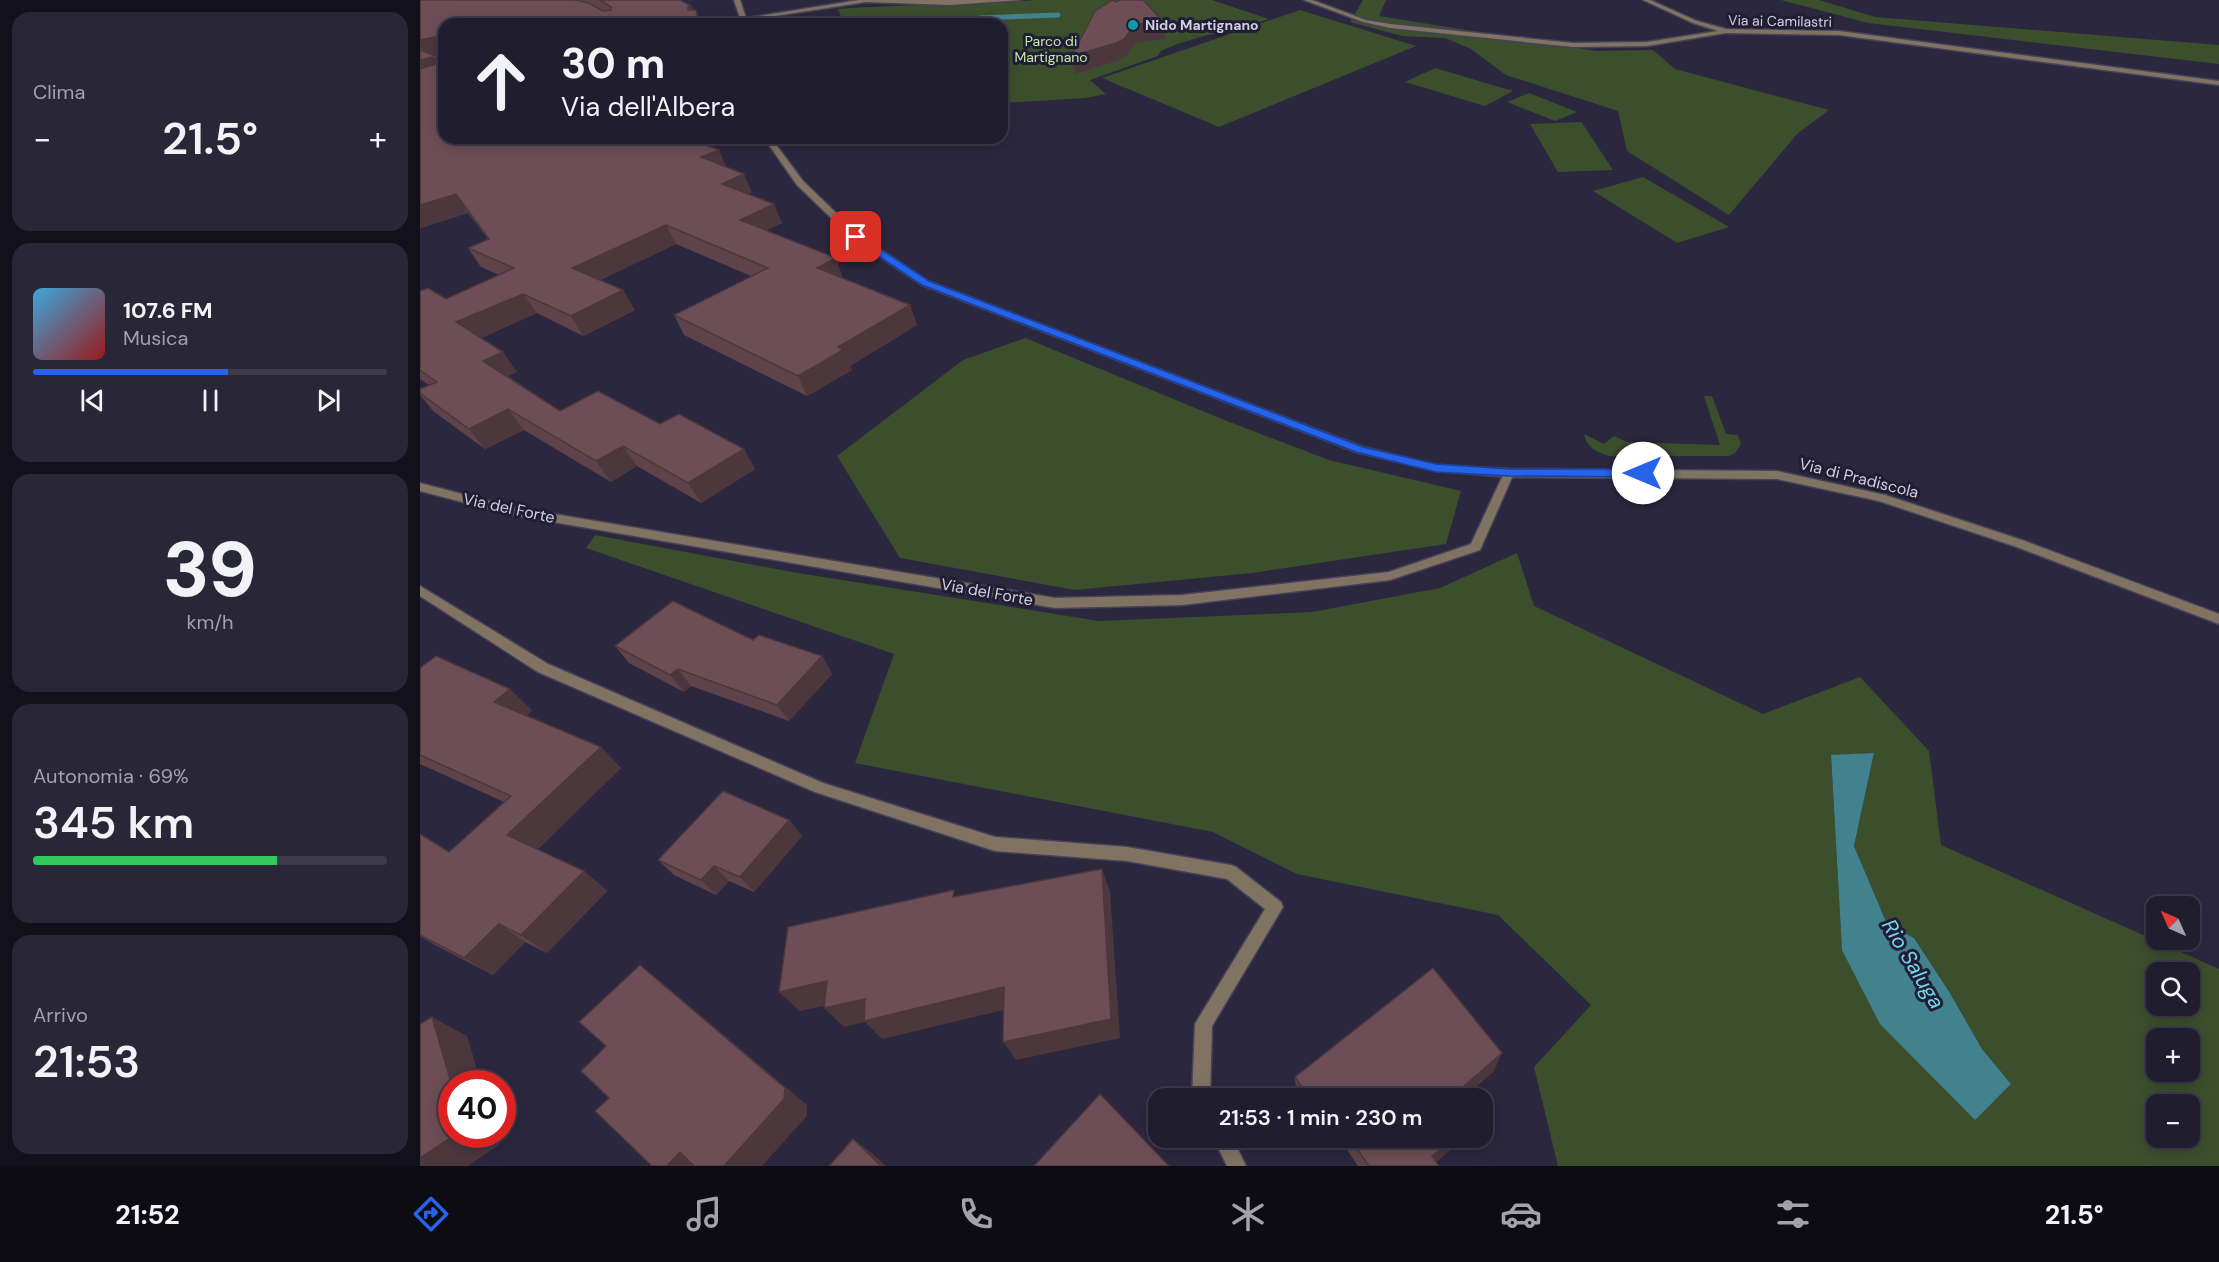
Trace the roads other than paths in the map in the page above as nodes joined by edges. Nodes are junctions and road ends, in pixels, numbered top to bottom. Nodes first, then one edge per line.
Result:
1 (737, 0) edge
2 (868, 0) edge
3 (1018, 0) edge
4 (1307, 0) edge
5 (1646, 0) edge
6 (743, 18) edge
7 (762, 18) edge
8 (1726, 31) junction
9 (2219, 83) edge
10 (771, 144) edge
11 (1509, 472) junction
12 (420, 487) edge
13 (420, 590) edge
14 (2219, 619) edge
15 (1201, 1088) edge
16 (1228, 1148) edge
17 (1237, 1166) edge

1 - 6 street
2 - 3 street
2 - 7 street
4 - 8 street, Via ai Camilastri
5 - 8 street
8 - 9 street, Via ai Camilastri
10 - 11 street, Via di Pradiscola
11 - 12 street, Via del Forte
11 - 14 street, Via di Pradiscola
13 - 15 street
16 - 17 street

